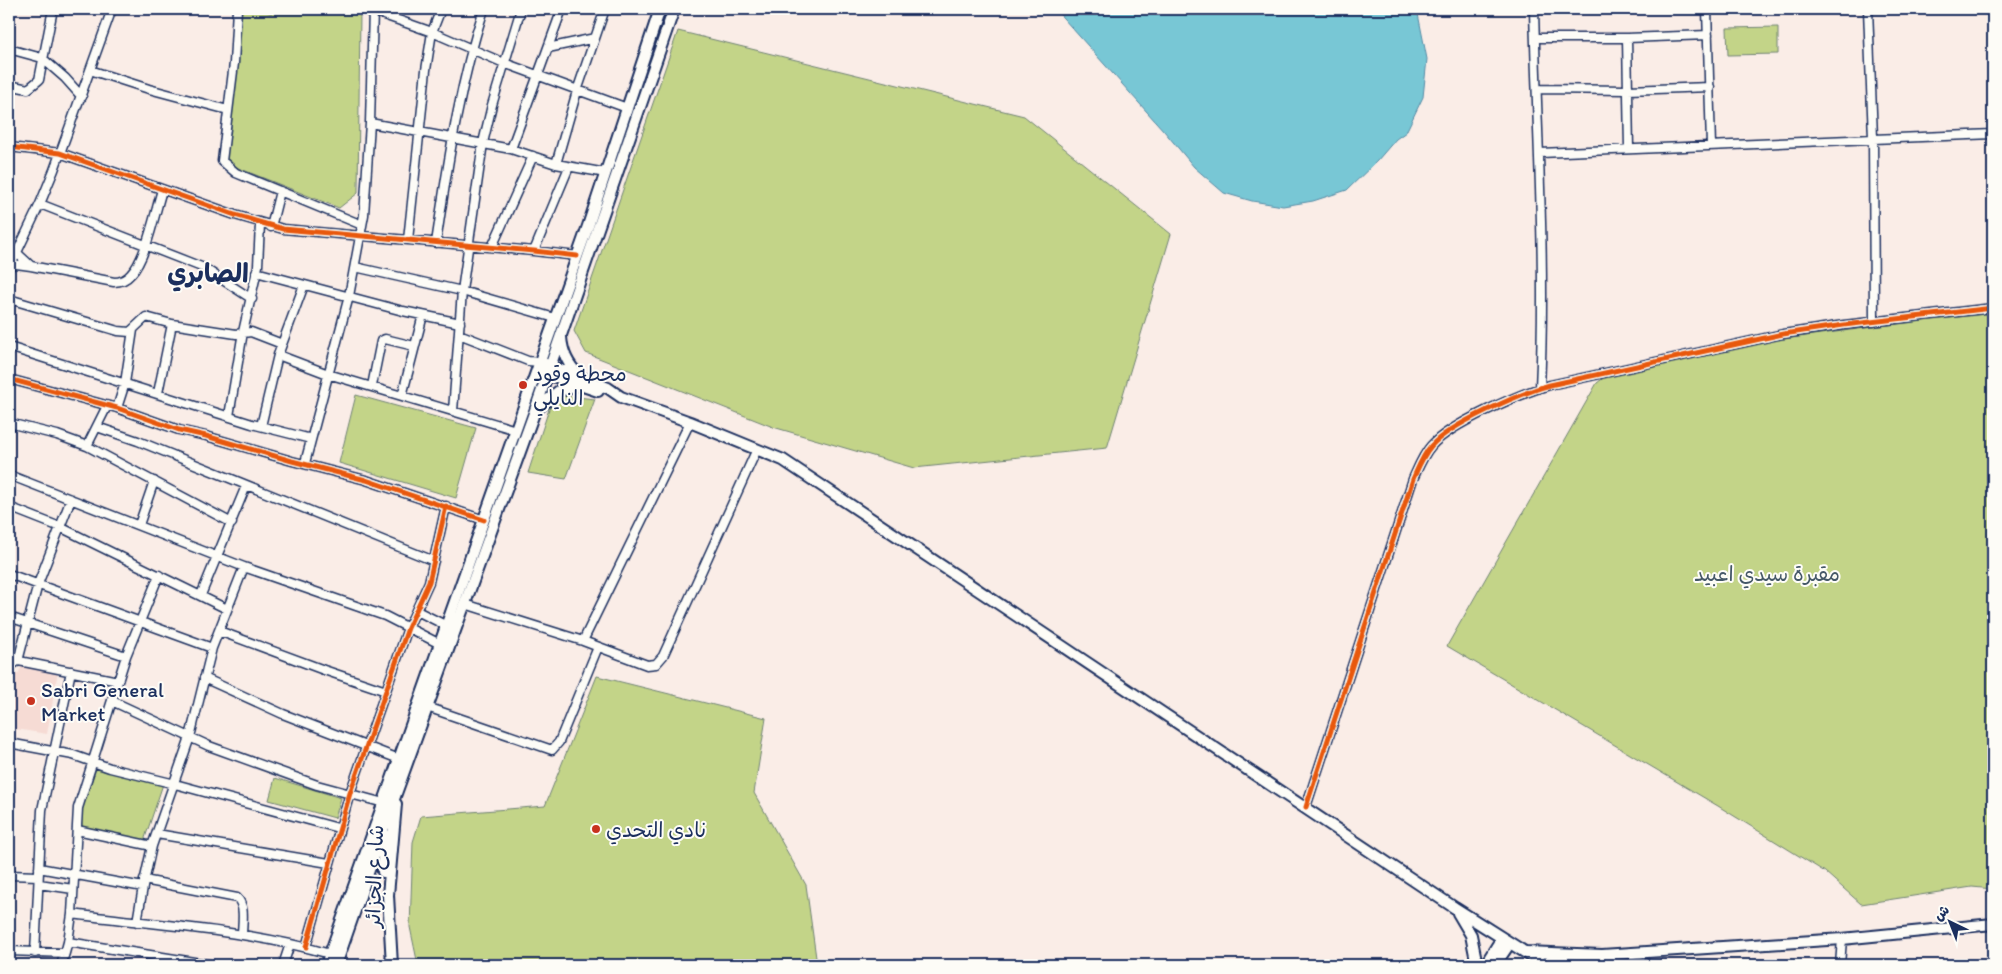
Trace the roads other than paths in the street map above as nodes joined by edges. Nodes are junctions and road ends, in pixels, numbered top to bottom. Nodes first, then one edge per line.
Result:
1 (53, 9) edge
2 (112, 9) edge
3 (237, 9) edge
4 (371, 9) edge
5 (440, 9) edge
6 (484, 9) edge
7 (521, 9) edge
8 (562, 9) edge
9 (605, 9) edge
10 (660, 9) edge
11 (674, 9) edge
12 (1534, 9) edge
13 (1707, 9) edge
14 (1868, 9) edge
15 (432, 32) junction
16 (1708, 35) junction
17 (595, 38) junction
18 (1535, 38) junction
19 (1627, 38) junction
20 (548, 48) junction
21 (9, 49) edge
22 (470, 50) junction
23 (42, 58) junction
24 (504, 63) junction
25 (90, 70) junction
26 (538, 76) junction
27 (9, 85) edge
28 (1710, 87) junction
29 (1538, 89) junction
30 (1628, 90) junction
31 (577, 91) junction
32 (82, 97) junction
33 (627, 108) junction
34 (228, 110) junction
35 (370, 123) junction
36 (418, 132) junction
37 (1993, 134) edge
38 (452, 138) junction
39 (1873, 138) junction
40 (483, 143) junction
41 (1711, 146) junction
42 (9, 147) edge
43 (511, 149) junction
44 (1629, 149) junction
45 (60, 153) junction
46 (1540, 153) junction
47 (533, 156) junction
48 (556, 164) junction
49 (569, 167) junction
50 (606, 174) junction
51 (162, 190) junction
52 (280, 191) junction
53 (40, 204) junction
54 (260, 224) junction
55 (362, 225) junction
56 (271, 227) junction
57 (359, 236) junction
58 (408, 240) junction
59 (436, 243) junction
60 (469, 245) junction
61 (145, 247) junction
62 (492, 247) junction
63 (534, 250) junction
64 (13, 252) edge
65 (577, 256) junction
66 (9, 265) edge
67 (31, 266) junction
68 (355, 267) junction
69 (256, 272) junction
70 (304, 285) junction
71 (462, 291) junction
72 (348, 296) junction
73 (9, 299) edge
74 (252, 299) junction
75 (1993, 308) edge
76 (423, 315) junction
77 (554, 318) junction
78 (1874, 322) junction
79 (460, 323) junction
80 (172, 324) junction
81 (133, 330) junction
82 (243, 332) junction
83 (459, 334) junction
84 (560, 335) junction
85 (282, 344) junction
86 (414, 346) junction
87 (9, 347) edge
88 (278, 354) junction
89 (538, 366) junction
90 (549, 370) junction
91 (328, 374) junction
92 (9, 379) edge
93 (582, 382) junction
94 (125, 383) junction
95 (372, 386) junction
96 (1540, 388) junction
97 (158, 393) junction
98 (402, 396) junction
99 (107, 406) junction
100 (118, 408) junction
101 (453, 411) junction
102 (534, 413) junction
103 (229, 416) junction
104 (690, 422) junction
105 (9, 423) edge
106 (261, 426) junction
107 (97, 427) junction
108 (516, 430) junction
109 (311, 439) junction
110 (88, 446) junction
111 (757, 449) junction
112 (305, 463) junction
113 (9, 475) edge
114 (154, 481) junction
115 (246, 486) junction
116 (71, 499) junction
117 (446, 506) junction
118 (9, 507) edge
119 (484, 520) junction
120 (232, 523) junction
121 (139, 525) junction
122 (60, 527) junction
123 (217, 557) junction
124 (434, 561) junction
125 (244, 567) junction
126 (9, 574) edge
127 (160, 575) junction
128 (38, 584) junction
129 (201, 595) junction
130 (465, 604) junction
131 (228, 609) junction
132 (417, 611) junction
133 (9, 617) edge
134 (141, 621) junction
135 (28, 623) junction
136 (447, 626) junction
137 (408, 628) junction
138 (219, 631) junction
139 (583, 641) junction
140 (440, 644) junction
141 (598, 647) junction
142 (212, 648) junction
143 (126, 656) junction
144 (18, 662) junction
145 (9, 667) edge
146 (71, 671) junction
147 (204, 678) junction
148 (118, 682) junction
149 (386, 691) junction
150 (112, 701) junction
151 (427, 707) junction
152 (190, 737) junction
153 (9, 744) edge
154 (366, 746) junction
155 (9, 748) edge
156 (54, 750) junction
157 (399, 759) junction
158 (92, 762) junction
159 (175, 784) junction
160 (398, 788) junction
161 (350, 793) junction
162 (386, 798) junction
163 (1306, 807) junction
164 (386, 821) junction
165 (338, 828) junction
166 (76, 830) junction
167 (157, 834) junction
168 (152, 846) junction
169 (329, 863) junction
170 (74, 874) junction
171 (9, 875) edge
172 (39, 876) junction
173 (143, 884) junction
174 (73, 889) junction
175 (1455, 908) junction
176 (72, 914) junction
177 (137, 922) junction
178 (1993, 924) edge
179 (242, 935) junction
180 (1842, 939) junction
181 (1506, 940) junction
182 (68, 942) junction
183 (290, 944) junction
184 (306, 947) junction
185 (9, 951) edge
186 (1523, 951) junction
187 (35, 953) junction
188 (64, 953) junction
189 (330, 954) junction
190 (1602, 955) junction
191 (61, 965) edge
192 (213, 965) edge
193 (283, 965) edge
194 (326, 965) edge
195 (336, 965) edge
196 (386, 965) edge
197 (392, 965) edge
198 (1477, 965) edge
199 (1485, 965) edge
200 (1495, 965) edge
201 (1545, 965) edge
202 (1594, 965) edge
203 (1840, 965) edge

1 - 23 street
2 - 25 street
3 - 34 street
4 - 15 street
4 - 35 street
5 - 15 street
6 - 22 street
7 - 24 street
8 - 20 street
9 - 17 street
10 - 33 main road
11 - 84 main road
12 - 18 street
13 - 16 street
14 - 39 street
15 - 22 street
15 - 36 street
16 - 19 street
16 - 28 street
17 - 20 street
17 - 31 street
18 - 19 street
18 - 29 street
19 - 30 street
20 - 26 street
21 - 23 street
22 - 24 street
22 - 38 street
23 - 27 street
23 - 32 street
24 - 26 street
24 - 40 street
25 - 32 street
25 - 34 street
26 - 31 street
26 - 43 street
28 - 30 street
28 - 41 street
29 - 30 street
29 - 46 street
30 - 44 street
31 - 33 street
31 - 48 street
32 - 45 street
33 - 50 main road
34 - 52 street
35 - 36 street
35 - 55 street
36 - 38 street
36 - 58 street
37 - 39 street
38 - 40 street
38 - 59 street
39 - 41 street
39 - 78 street
40 - 43 street
40 - 60 street
41 - 44 street
42 - 45 street
43 - 47 street
44 - 46 street
45 - 51 street
45 - 53 street
46 - 96 street
47 - 48 street
47 - 62 street
48 - 49 street
49 - 50 street
49 - 63 street
50 - 65 main road
51 - 54 street
51 - 61 street
52 - 55 street
52 - 56 street
53 - 61 street
53 - 64 street
54 - 56 street
54 - 69 street
55 - 57 street
56 - 57 street
57 - 58 street
57 - 68 street
58 - 59 street
59 - 60 street
60 - 62 street
60 - 71 street
61 - 67 street
61 - 74 street
62 - 63 street
63 - 65 street
64 - 66 street
64 - 67 street
65 - 77 main road
66 - 67 street
68 - 71 street
68 - 72 street
69 - 70 street
69 - 74 street
70 - 72 street
70 - 85 street
71 - 77 street
71 - 79 street
72 - 76 street
72 - 91 street
73 - 81 street
74 - 82 street
75 - 78 street
76 - 79 street
76 - 86 street
77 - 89 main road
78 - 96 street
79 - 83 street
80 - 81 street
80 - 82 street
80 - 97 street
81 - 94 street
82 - 85 street
82 - 103 street
83 - 89 street
83 - 101 street
84 - 90 main road
84 - 93 main road
85 - 88 street
86 - 95 street
86 - 98 street
87 - 94 street
88 - 91 street
88 - 106 street
89 - 90 main road
89 - 108 main road
90 - 93 main road
90 - 102 main road
91 - 95 street
91 - 109 street
92 - 99 street
93 - 102 main road
93 - 104 main road
94 - 97 street
94 - 100 street
95 - 98 street
96 - 163 street
97 - 103 street
98 - 101 street
99 - 100 street
99 - 107 street
100 - 112 street
101 - 108 street
102 - 130 main road
103 - 106 street
104 - 111 main road
104 - 139 street
105 - 110 street
106 - 109 street
107 - 110 street
107 - 115 street
108 - 119 main road
109 - 112 street
110 - 114 street
111 - 141 street
111 - 163 main road
112 - 117 street
113 - 116 street
114 - 120 street
114 - 121 street
115 - 120 street
115 - 124 street
116 - 121 street
116 - 122 street
117 - 119 street
117 - 124 street
118 - 122 street
119 - 136 main road
120 - 123 street
121 - 123 street
122 - 127 street
122 - 128 street
123 - 125 street
123 - 129 street
124 - 132 street
125 - 131 street
125 - 137 street
126 - 128 street
127 - 129 street
127 - 134 street
128 - 134 street
128 - 135 street
129 - 131 street
130 - 139 street
130 - 151 main road
131 - 138 street
132 - 136 street
132 - 137 street
133 - 135 street
134 - 142 street
134 - 143 street
135 - 143 street
135 - 144 street
136 - 140 main road
137 - 140 street
137 - 149 street
138 - 142 street
138 - 149 street
139 - 141 street
140 - 157 main road
141 - 151 street
142 - 147 street
143 - 148 street
144 - 145 street
144 - 146 street
146 - 148 street
146 - 156 street
147 - 152 street
147 - 154 street
148 - 150 street
149 - 154 street
150 - 152 street
150 - 158 street
151 - 160 main road
152 - 159 street
152 - 161 street
153 - 155 street
153 - 156 street
154 - 157 street
154 - 161 street
156 - 158 street
156 - 172 street
157 - 162 main road
158 - 159 street
158 - 166 street
159 - 165 street
159 - 167 street
160 - 164 main road
160 - 197 main road, شارع الجزائر
161 - 162 street
161 - 165 street
162 - 164 main road, شارع الجزائر
162 - 189 main road
163 - 175 main road
164 - 195 main road
164 - 196 main road, شارع الجزائر
165 - 169 street
166 - 168 street
166 - 170 street
167 - 168 street
167 - 169 street
168 - 173 street
169 - 184 street
170 - 172 street
170 - 173 street
170 - 174 street
171 - 172 street
172 - 174 street
172 - 187 street
173 - 177 street
173 - 179 street
174 - 176 street
175 - 181 main road
175 - 198 main road
176 - 177 street
176 - 182 street
177 - 179 street
178 - 180 main road
179 - 183 street
180 - 190 main road
180 - 203 street
181 - 186 main road
181 - 199 main road
181 - 200 main road
182 - 188 street
182 - 192 street
183 - 184 street
183 - 193 street
184 - 189 street
185 - 187 street
186 - 190 main road
186 - 201 main road
187 - 188 street
188 - 191 street
189 - 194 main road
190 - 202 main road

